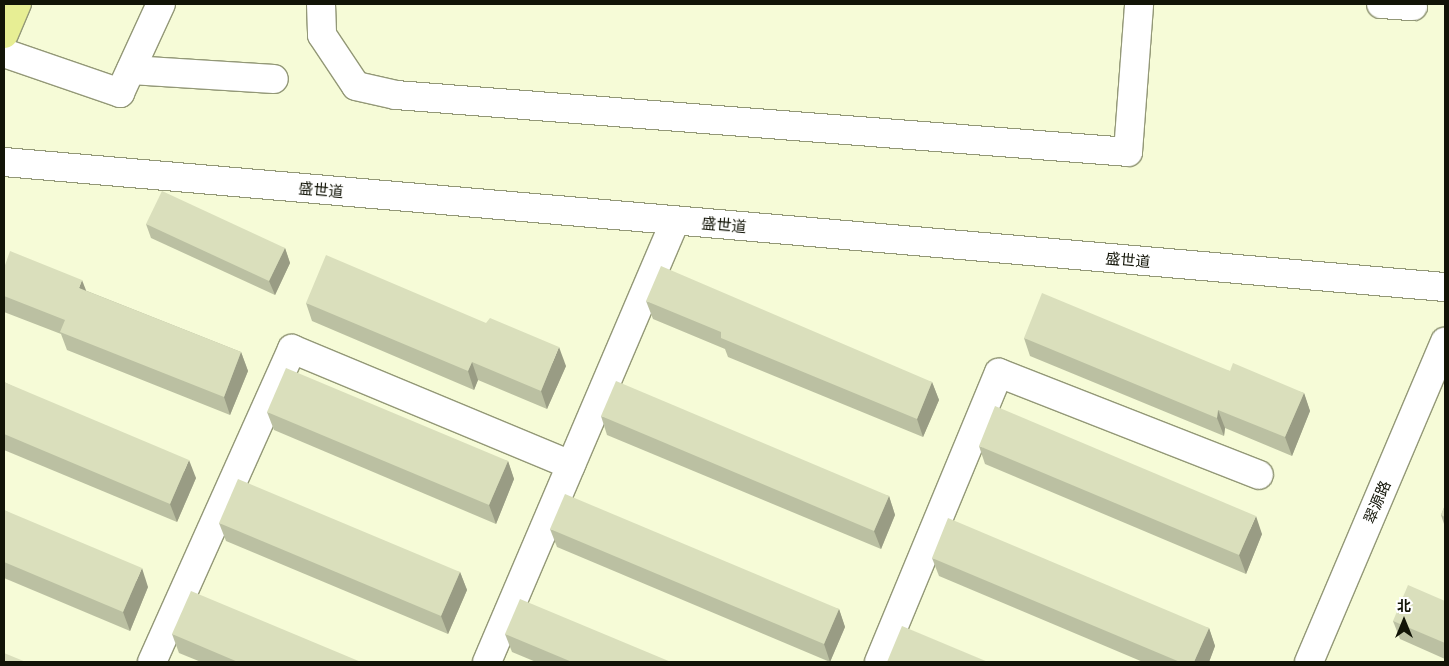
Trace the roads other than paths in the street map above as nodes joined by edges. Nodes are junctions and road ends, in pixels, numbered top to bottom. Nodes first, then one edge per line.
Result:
1 (16, 4) edge
2 (161, 4) edge
3 (321, 4) edge
4 (1139, 4) edge
5 (1381, 4) edge
6 (1414, 6) dead end
7 (4, 34) edge
8 (4, 53) edge
9 (131, 70) junction
10 (274, 79) dead end
11 (4, 162) edge
12 (675, 221) junction
13 (1445, 287) edge
14 (1445, 342) edge
15 (571, 465) junction
16 (1259, 475) dead end
17 (152, 662) edge
18 (487, 662) edge
19 (878, 662) edge
20 (1309, 662) edge

1 - 7 main road
2 - 9 street
3 - 4 street
5 - 6 street
8 - 9 street
9 - 10 street
11 - 12 street, 盛世道
12 - 13 street, 盛世道
12 - 15 street
14 - 20 street, 翠源路
15 - 17 street
15 - 18 street
16 - 19 street

